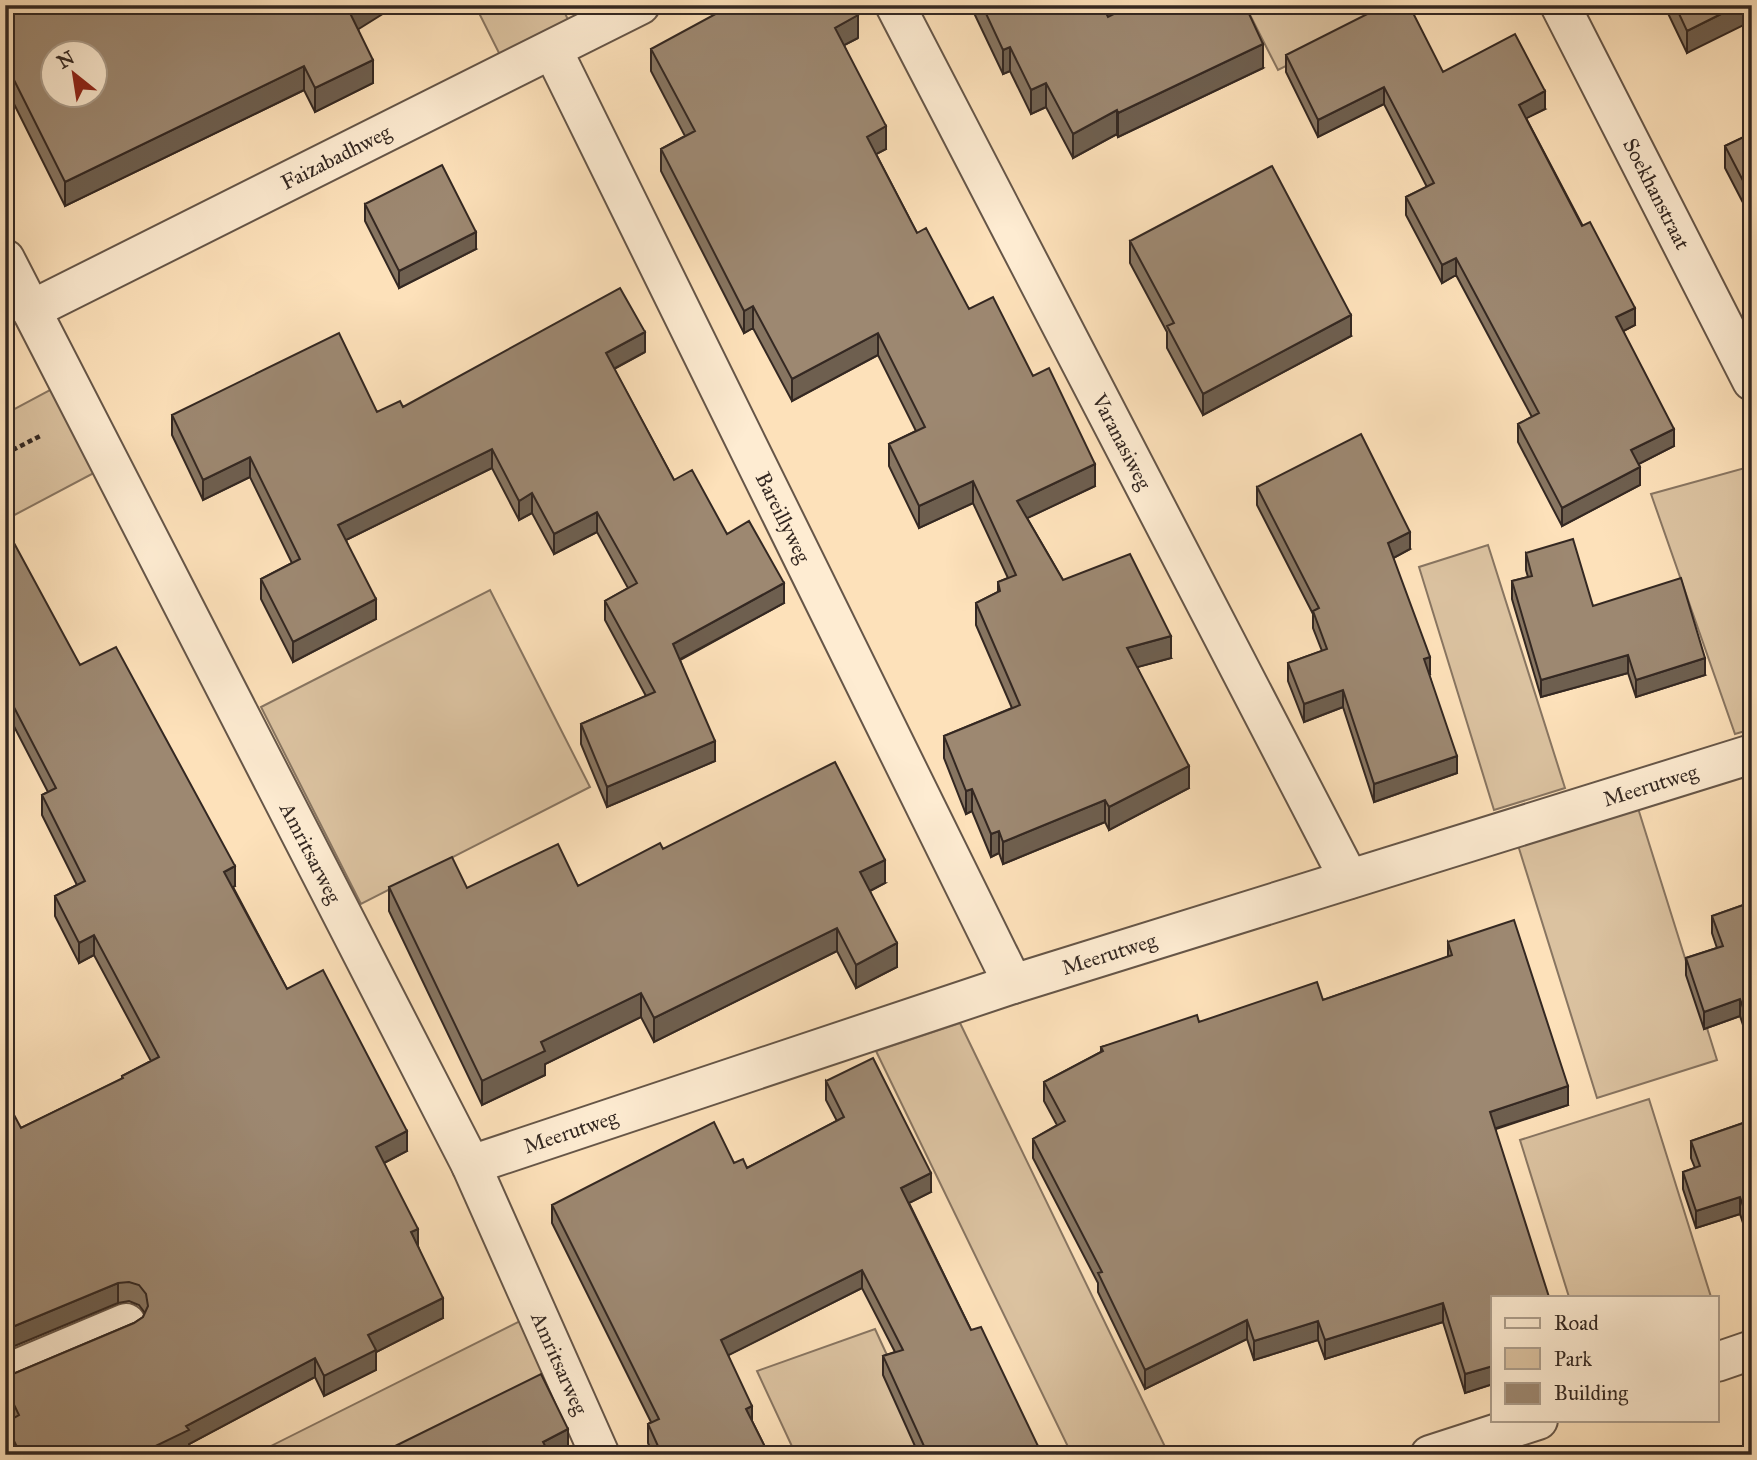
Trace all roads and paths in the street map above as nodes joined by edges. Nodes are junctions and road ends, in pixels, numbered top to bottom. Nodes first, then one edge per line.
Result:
1 (640, 5) edge
2 (895, 5) edge
3 (1560, 5) edge
4 (553, 51) junction
5 (5, 259) edge
6 (31, 310) junction
7 (1752, 381) edge
8 (1752, 754) edge
9 (1349, 878) junction
10 (1013, 984) junction
11 (471, 1165) junction
12 (125, 1323) edge
13 (1752, 1350) edge
14 (1718, 1362) edge
15 (5, 1374) edge
16 (1532, 1422) edge
17 (600, 1455) edge
18 (1430, 1455) edge

1 - 4 street, Faizabadhweg
2 - 9 street, Varanasiweg
3 - 7 street, Soekhanstraat
4 - 6 street, Faizabadhweg
4 - 10 street, Bareillyweg
5 - 6 street, Amritsarweg
6 - 11 street, Amritsarweg
8 - 9 street, Meerutweg
9 - 10 street, Meerutweg
10 - 11 street, Meerutweg
11 - 17 street, Amritsarweg
12 - 15 street
13 - 14 street
16 - 18 street

